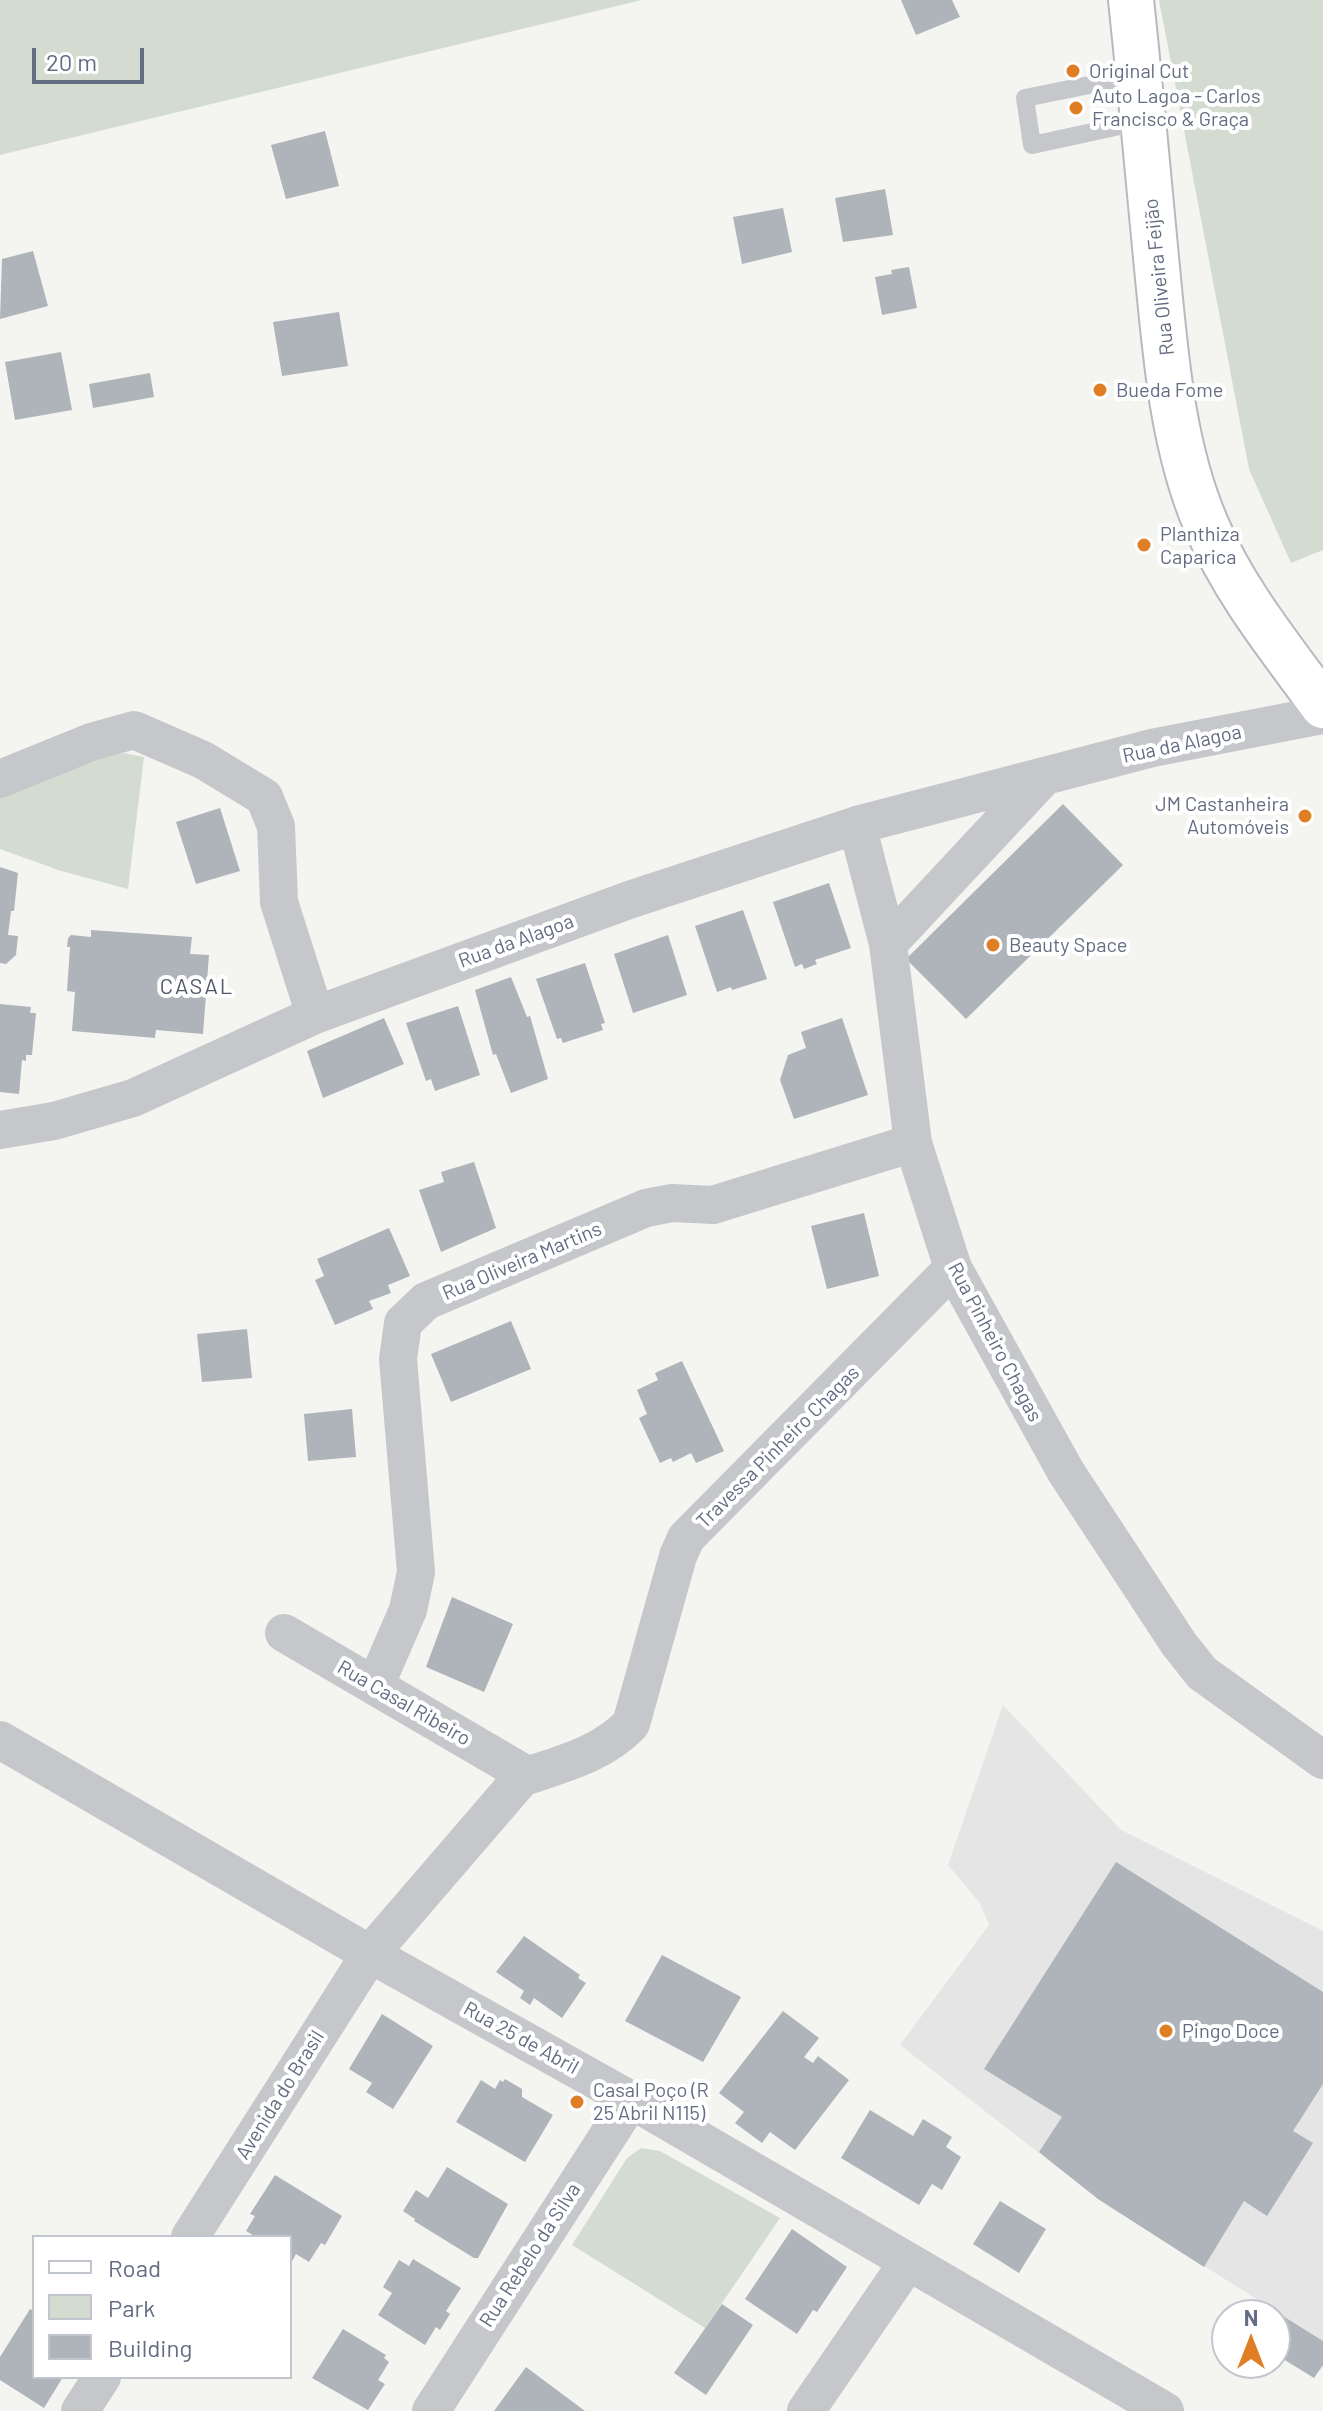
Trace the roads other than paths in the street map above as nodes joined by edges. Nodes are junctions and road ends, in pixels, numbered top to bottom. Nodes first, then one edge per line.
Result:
1 (1131, 0) edge
2 (1139, 75) junction
3 (1143, 121) junction
4 (1323, 706) edge
5 (1323, 715) edge
6 (0, 779) edge
7 (1042, 779) junction
8 (857, 825) junction
9 (888, 944) junction
10 (315, 1015) junction
11 (0, 1130) edge
12 (913, 1143) junction
13 (953, 1268) junction
14 (284, 1633) dead end
15 (375, 1686) junction
16 (0, 1740) edge
17 (1323, 1760) edge
18 (525, 1774) junction
19 (370, 1954) junction
20 (631, 2100) junction
21 (191, 2235) edge
22 (908, 2262) junction
23 (101, 2379) edge
24 (80, 2411) edge
25 (431, 2411) edge
26 (806, 2411) edge
27 (1165, 2411) edge

1 - 2 main road, Rua Oliveira Feijão
2 - 3 main road, Rua Oliveira Feijão
2 - 3 lane
3 - 4 main road, Rua Oliveira Feijão
5 - 7 street, Rua da Alagoa
6 - 10 street
7 - 8 street, Rua da Alagoa
7 - 9 street
8 - 9 street, Rua Pinheiro Chagas
8 - 10 street, Rua da Alagoa
9 - 12 street, Rua Pinheiro Chagas
10 - 11 street, Rua da Alagoa
12 - 13 street, Rua Pinheiro Chagas
12 - 15 street, Rua Oliveira Martins
13 - 17 street, Rua Pinheiro Chagas
13 - 18 street, Travessa Pinheiro Chagas
14 - 15 street, Rua Casal Ribeiro
15 - 18 street, Rua Casal Ribeiro
16 - 19 street, Rua 25 de Abril
18 - 19 street
19 - 20 street, Rua 25 de Abril
19 - 21 street, Avenida do Brasil
20 - 22 street, Rua 25 de Abril
20 - 25 street, Rua Rebelo da Silva
22 - 26 street
22 - 27 street, Rua 25 de Abril
23 - 24 street

